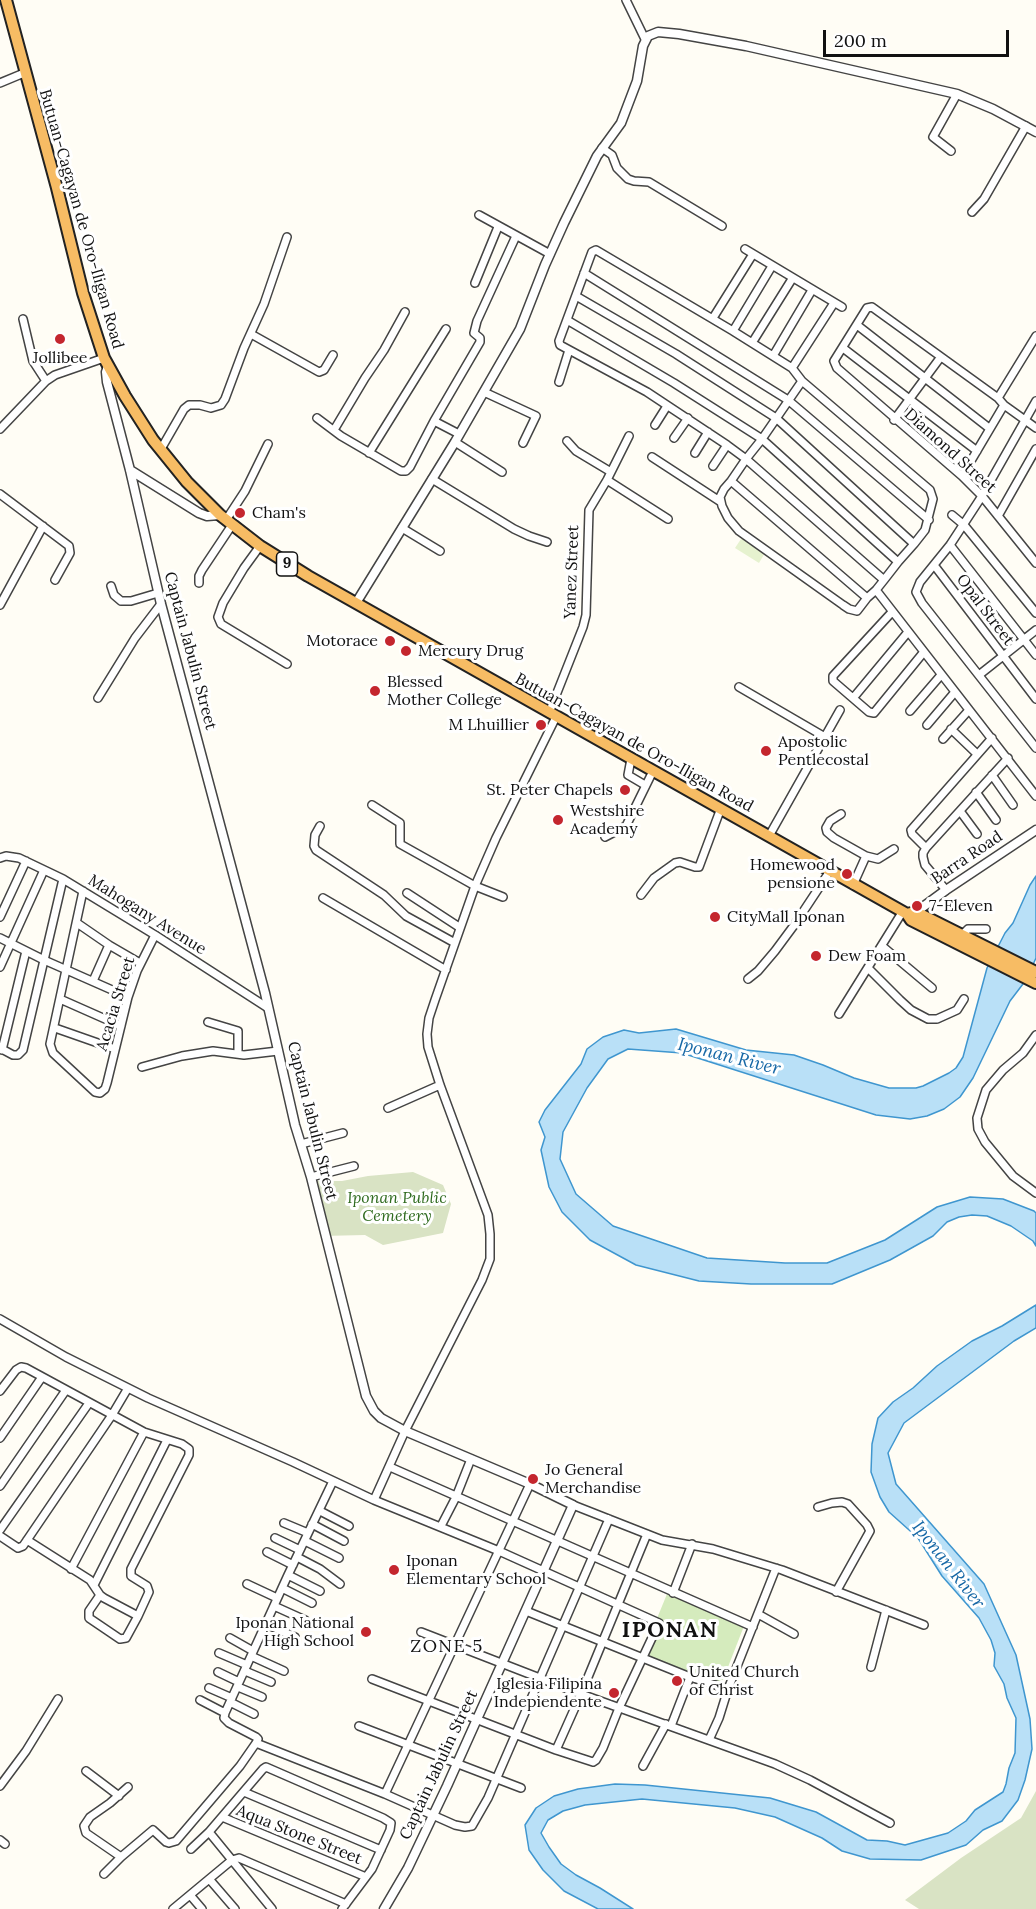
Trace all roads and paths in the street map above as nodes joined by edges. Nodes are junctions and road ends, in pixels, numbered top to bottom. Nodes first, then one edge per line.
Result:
1 (6, 0) edge
2 (626, 0) edge
3 (4, 14) edge
4 (645, 39) junction
5 (24, 73) junction
6 (0, 83) edge
7 (957, 94) junction
8 (1026, 126) junction
9 (1036, 132) edge
10 (602, 148) junction
11 (951, 151) dead end
12 (972, 212) dead end
13 (478, 215) dead end
14 (498, 226) junction
15 (722, 226) dead end
16 (516, 236) junction
17 (287, 237) dead end
18 (745, 249) dead end
19 (550, 254) junction
20 (753, 254) junction
21 (772, 266) junction
22 (584, 273) junction
23 (792, 279) junction
24 (475, 283) dead end
25 (812, 290) junction
26 (576, 296) junction
27 (834, 303) junction
28 (842, 307) dead end
29 (405, 312) dead end
30 (713, 318) junction
31 (23, 319) dead end
32 (567, 320) junction
33 (857, 325) junction
34 (446, 329) dead end
35 (733, 331) junction
36 (251, 334) junction
37 (1036, 336) edge
38 (752, 343) junction
39 (843, 348) junction
40 (569, 350) junction
41 (333, 355) dead end
42 (773, 356) junction
43 (940, 358) junction
44 (106, 362) junction
45 (792, 368) junction
46 (925, 379) junction
47 (46, 381) junction
48 (802, 381) junction
49 (559, 382) dead end
50 (484, 392) junction
51 (998, 398) junction
52 (788, 400) junction
53 (1036, 400) edge
54 (910, 401) junction
55 (1004, 405) junction
56 (667, 406) junction
57 (317, 418) dead end
58 (688, 418) junction
59 (776, 418) junction
60 (894, 420) junction
61 (434, 421) junction
62 (1024, 421) junction
63 (655, 425) dead end
64 (989, 428) junction
65 (1036, 428) edge
66 (0, 429) edge
67 (334, 430) junction
68 (708, 432) junction
69 (629, 436) dead end
70 (457, 438) junction
71 (674, 438) dead end
72 (762, 439) junction
73 (567, 441) dead end
74 (523, 443) dead end
75 (268, 444) dead end
76 (727, 445) junction
77 (161, 449) junction
78 (1036, 449) edge
79 (977, 450) junction
80 (369, 453) junction
81 (695, 453) dead end
82 (651, 457) dead end
83 (746, 459) junction
84 (714, 466) dead end
85 (130, 470) junction
86 (502, 472) dead end
87 (611, 472) junction
88 (962, 476) junction
89 (432, 479) junction
90 (608, 480) junction
91 (731, 481) junction
92 (0, 494) edge
93 (982, 496) junction
94 (721, 502) junction
95 (952, 515) dead end
96 (998, 516) junction
97 (668, 519) dead end
98 (226, 520) junction
99 (928, 520) junction
100 (963, 525) junction
101 (43, 526) junction
102 (402, 528) junction
103 (547, 542) dead end
104 (915, 544) junction
105 (950, 545) junction
106 (260, 546) junction
107 (440, 551) dead end
108 (898, 562) junction
109 (1036, 563) edge
110 (934, 565) junction
111 (55, 580) dead end
112 (884, 580) junction
113 (199, 583) dead end
114 (111, 586) dead end
115 (876, 590) junction
116 (158, 593) junction
117 (867, 598) junction
118 (356, 603) junction
119 (161, 604) junction
120 (0, 605) edge
121 (891, 612) junction
122 (1036, 613) edge
123 (1036, 630) edge
124 (908, 632) junction
125 (1023, 639) junction
126 (923, 653) junction
127 (1036, 655) edge
128 (1003, 656) junction
129 (287, 664) dead end
130 (941, 675) junction
131 (979, 675) junction
132 (739, 687) dead end
133 (955, 692) junction
134 (854, 697) junction
135 (98, 698) dead end
136 (1036, 699) edge
137 (840, 710) dead end
138 (969, 710) junction
139 (910, 711) dead end
140 (553, 715) junction
141 (927, 725) dead end
142 (951, 729) junction
143 (825, 737) junction
144 (992, 738) junction
145 (943, 739) dead end
146 (1036, 748) edge
147 (977, 754) junction
148 (1008, 758) junction
149 (631, 759) junction
150 (653, 771) junction
151 (992, 775) junction
152 (645, 785) junction
153 (976, 792) junction
154 (1036, 796) edge
155 (372, 805) dead end
156 (1013, 805) dead end
157 (721, 808) junction
158 (960, 811) junction
159 (841, 814) dead end
160 (996, 820) dead end
161 (320, 826) dead end
162 (1036, 830) edge
163 (977, 834) dead end
164 (769, 836) junction
165 (605, 837) dead end
166 (926, 848) junction
167 (894, 849) dead end
168 (2, 856) edge
169 (866, 856) junction
170 (26, 861) junction
171 (44, 870) junction
172 (830, 871) junction
173 (63, 879) junction
174 (854, 885) junction
175 (475, 886) junction
176 (946, 890) junction
177 (83, 891) junction
178 (407, 893) dead end
179 (641, 895) dead end
180 (503, 897) dead end
181 (323, 898) dead end
182 (909, 914) junction
183 (0, 917) edge
184 (77, 923) junction
185 (459, 927) junction
186 (986, 929) dead end
187 (155, 935) junction
188 (962, 935) junction
189 (0, 938) edge
190 (11, 943) junction
191 (455, 943) junction
192 (109, 945) junction
193 (882, 946) junction
194 (26, 951) junction
195 (44, 960) junction
196 (140, 963) junction
197 (0, 967) edge
198 (868, 968) junction
199 (67, 970) junction
200 (446, 970) junction
201 (1036, 972) edge
202 (748, 979) dead end
203 (93, 981) junction
204 (1036, 983) edge
205 (932, 988) dead end
206 (128, 997) junction
207 (60, 999) junction
208 (964, 999) dead end
209 (268, 1008) junction
210 (839, 1014) dead end
211 (208, 1022) dead end
212 (121, 1026) junction
213 (55, 1028) junction
214 (1036, 1035) edge
215 (1, 1049) edge
216 (115, 1049) junction
217 (278, 1051) junction
218 (238, 1054) junction
219 (142, 1067) dead end
220 (440, 1085) junction
221 (388, 1108) dead end
222 (343, 1133) dead end
223 (301, 1144) junction
224 (354, 1166) dead end
225 (311, 1177) junction
226 (1036, 1193) edge
227 (0, 1319) edge
228 (42, 1377) junction
229 (128, 1388) junction
230 (66, 1390) junction
231 (0, 1391) edge
232 (89, 1403) junction
233 (112, 1415) junction
234 (405, 1431) junction
235 (144, 1432) junction
236 (0, 1438) edge
237 (168, 1440) junction
238 (471, 1459) junction
239 (390, 1467) junction
240 (333, 1481) junction
241 (530, 1484) junction
242 (0, 1486) edge
243 (456, 1497) junction
244 (374, 1500) junction
245 (573, 1504) junction
246 (818, 1508) dead end
247 (320, 1512) junction
248 (609, 1519) junction
249 (513, 1521) junction
250 (284, 1523) dead end
251 (312, 1524) junction
252 (349, 1526) dead end
253 (441, 1526) junction
254 (0, 1530) edge
255 (308, 1533) junction
256 (647, 1534) junction
257 (0, 1536) edge
258 (275, 1538) dead end
259 (27, 1540) junction
260 (305, 1541) junction
261 (344, 1541) dead end
262 (557, 1541) junction
263 (692, 1544) junction
264 (499, 1551) junction
265 (267, 1552) dead end
266 (298, 1554) junction
267 (594, 1557) junction
268 (339, 1558) dead end
269 (293, 1565) junction
270 (777, 1568) junction
271 (70, 1569) junction
272 (544, 1571) junction
273 (630, 1573) junction
274 (288, 1575) junction
275 (247, 1584) dead end
276 (340, 1584) dead end
277 (94, 1585) junction
278 (282, 1588) junction
279 (580, 1588) junction
280 (320, 1591) dead end
281 (836, 1592) junction
282 (673, 1593) junction
283 (100, 1595) junction
284 (277, 1598) junction
285 (312, 1603) dead end
286 (616, 1605) junction
287 (274, 1606) junction
288 (886, 1610) junction
289 (526, 1611) junction
290 (758, 1614) junction
291 (138, 1616) junction
292 (305, 1620) dead end
293 (266, 1624) junction
294 (564, 1625) junction
295 (924, 1625) dead end
296 (753, 1627) junction
297 (421, 1632) dead end
298 (794, 1634) dead end
299 (295, 1637) dead end
300 (230, 1638) dead end
301 (602, 1641) junction
302 (455, 1646) junction
303 (219, 1653) dead end
304 (252, 1653) junction
305 (643, 1658) junction
306 (502, 1663) junction
307 (871, 1667) dead end
308 (246, 1668) junction
309 (284, 1671) dead end
310 (218, 1672) dead end
311 (690, 1677) junction
312 (541, 1678) junction
313 (372, 1679) dead end
314 (271, 1682) dead end
315 (239, 1684) junction
316 (209, 1688) dead end
317 (728, 1689) junction
318 (581, 1694) junction
319 (262, 1697) dead end
320 (58, 1699) dead end
321 (200, 1700) dead end
322 (231, 1700) junction
323 (429, 1700) junction
324 (619, 1708) junction
325 (225, 1713) junction
326 (254, 1714) dead end
327 (477, 1718) junction
328 (669, 1725) junction
329 (359, 1726) dead end
330 (517, 1733) junction
331 (709, 1740) junction
332 (256, 1743) junction
333 (408, 1744) junction
334 (556, 1750) junction
335 (458, 1763) junction
336 (643, 1766) dead end
337 (86, 1771) dead end
338 (496, 1780) junction
339 (0, 1786) edge
340 (128, 1787) dead end
341 (521, 1788) dead end
342 (244, 1792) junction
343 (384, 1794) junction
344 (119, 1796) junction
345 (433, 1815) junction
346 (222, 1817) junction
347 (890, 1823) dead end
348 (209, 1832) junction
349 (191, 1849) dead end
350 (381, 1850) junction
351 (121, 1857) junction
352 (232, 1860) junction
353 (104, 1874) dead end
354 (366, 1877) junction
355 (210, 1880) junction
356 (190, 1895) junction
357 (344, 1906) edge
358 (172, 1909) edge
359 (202, 1909) edge
360 (235, 1909) edge
361 (272, 1909) edge
362 (384, 1909) edge

1 - 3 highway, Butuan-Cagayan de Oro-Iligan Road / 9
2 - 4 street
3 - 5 highway, Butuan-Cagayan de Oro-Iligan Road / 9
4 - 7 street
4 - 10 street
5 - 6 street
5 - 44 highway, Butuan-Cagayan de Oro-Iligan Road / 9
7 - 8 street
7 - 11 street
8 - 9 street
8 - 12 street
10 - 15 street
10 - 19 street
13 - 14 street
14 - 16 street
14 - 24 street
16 - 19 street
16 - 61 street
17 - 36 street
18 - 20 street
19 - 50 street
20 - 21 street
20 - 30 street
21 - 23 street
21 - 35 street
22 - 26 street
22 - 30 street
22 - 52 street
23 - 25 street
23 - 38 street
25 - 27 street
25 - 42 street
26 - 32 street
26 - 59 street
27 - 28 street
27 - 45 street
29 - 67 street
30 - 35 street
31 - 47 street
32 - 40 street
32 - 72 street
33 - 39 street
33 - 43 street
33 - 46 street
34 - 80 street
35 - 38 street
36 - 41 street
36 - 77 street
37 - 51 street
38 - 42 street
39 - 54 street
39 - 60 street, Diamond Street
40 - 49 street
40 - 56 street
42 - 45 street
43 - 46 street
43 - 51 street
44 - 47 street
44 - 77 highway, Butuan-Cagayan de Oro-Iligan Road / 9
44 - 85 street, Captain Jabulin Street
45 - 48 street
46 - 54 street
46 - 64 street
47 - 66 street
48 - 52 street
48 - 99 street
50 - 70 street
50 - 74 street
51 - 55 street
52 - 59 street
52 - 99 street
53 - 62 street
54 - 60 street
54 - 79 street
55 - 62 street
55 - 64 street
56 - 58 street
56 - 63 street
57 - 67 street
58 - 68 street
58 - 71 street
59 - 72 street
59 - 104 street
60 - 88 street, Diamond Street
61 - 70 street
61 - 80 street
62 - 65 street
62 - 93 street
64 - 79 street
67 - 80 street
68 - 76 street
68 - 81 street
69 - 87 street, Yanez Street
70 - 86 street
70 - 89 street
72 - 83 street
72 - 108 street
73 - 87 street
75 - 98 street
76 - 83 street
76 - 84 street
77 - 98 highway, Butuan-Cagayan de Oro-Iligan Road / 9
78 - 96 street
79 - 88 street
82 - 94 street
83 - 91 street
83 - 112 street
85 - 98 street
85 - 116 street, Captain Jabulin Street
87 - 90 street, Yanez Street
88 - 93 street, Diamond Street
89 - 102 street
89 - 103 street
90 - 97 street
90 - 140 street, Yanez Street
91 - 94 street
91 - 117 street
92 - 101 street
93 - 96 street, Diamond Street
93 - 100 street
94 - 117 street
95 - 100 street
96 - 109 street, Diamond Street
98 - 106 highway, Butuan-Cagayan de Oro-Iligan Road / 9
98 - 113 street
99 - 104 street
100 - 105 street
100 - 122 street
101 - 111 street
101 - 120 street
102 - 107 street
102 - 118 street
104 - 108 street
105 - 110 street
105 - 125 street
106 - 118 highway, Butuan-Cagayan de Oro-Iligan Road / 9
106 - 129 street
108 - 112 street
110 - 128 street, Opal Street
110 - 131 street
112 - 115 street
114 - 116 street
115 - 117 street
115 - 121 street
116 - 119 street, Captain Jabulin Street
118 - 140 highway, Butuan-Cagayan de Oro-Iligan Road / 9
119 - 135 street
119 - 209 street, Captain Jabulin Street
121 - 124 street
121 - 134 street
123 - 125 street
124 - 126 street
124 - 134 street
125 - 127 street
125 - 128 street
126 - 130 street
126 - 134 street
128 - 131 street
128 - 136 street, Opal Street
130 - 133 street
130 - 139 street
131 - 146 street
132 - 143 street
133 - 138 street
133 - 141 street
137 - 143 street
138 - 142 street
138 - 144 street
140 - 149 highway, Butuan-Cagayan de Oro-Iligan Road / 9
140 - 175 street, Yanez Street
142 - 145 street
142 - 147 street
143 - 164 street
144 - 147 street
144 - 148 street
147 - 166 street
148 - 151 street
148 - 154 street
149 - 150 highway, Butuan-Cagayan de Oro-Iligan Road / 9
149 - 152 street
150 - 152 street
150 - 157 highway, Butuan-Cagayan de Oro-Iligan Road / 9
151 - 153 street
151 - 156 street
152 - 165 street
153 - 158 street
153 - 160 street
155 - 175 street
157 - 164 highway, Butuan-Cagayan de Oro-Iligan Road / 9
157 - 179 street
158 - 163 street
158 - 166 street
159 - 169 street
161 - 191 street
162 - 176 street, Barra Road
164 - 172 highway, Butuan-Cagayan de Oro-Iligan Road / 9
166 - 176 street
167 - 169 street
168 - 170 street, Mahogany Avenue
169 - 174 street
170 - 171 street, Mahogany Avenue
170 - 183 street
171 - 173 street, Mahogany Avenue
171 - 190 street
172 - 174 highway, Butuan-Cagayan de Oro-Iligan Road / 9
172 - 202 street
173 - 177 street, Mahogany Avenue
173 - 195 street
174 - 182 highway, Butuan-Cagayan de Oro-Iligan Road / 9
175 - 180 street
175 - 185 street, Yanez Street
176 - 182 street, Barra Road
177 - 184 street
177 - 187 street, Mahogany Avenue
178 - 185 street
181 - 200 street
182 - 188 highway, 9
182 - 193 street
182 - 204 highway, 9
184 - 192 street
184 - 199 street
185 - 191 street, Yanez Street
186 - 188 street
187 - 196 street, Acacia Street
187 - 209 street, Mahogany Avenue
188 - 201 highway, 9
189 - 190 street
190 - 194 street
190 - 197 street
191 - 200 street, Yanez Street
192 - 196 street
192 - 203 street
193 - 198 street
193 - 205 street
194 - 195 street
194 - 215 street
195 - 199 street
195 - 215 street
196 - 206 street, Acacia Street
198 - 208 street
198 - 210 street
199 - 203 street
199 - 207 street
200 - 220 street, Yanez Street
203 - 206 street
206 - 212 street, Acacia Street
207 - 212 street
207 - 213 street
209 - 217 street, Captain Jabulin Street
211 - 218 street
212 - 216 street, Acacia Street
213 - 216 street
213 - 216 street, Acacia Street
214 - 226 street
217 - 218 street
217 - 223 street, Captain Jabulin Street
218 - 219 street
220 - 221 street
220 - 234 street, Yanez Street
222 - 223 street
223 - 225 street, Captain Jabulin Street
224 - 225 street
225 - 234 street, Captain Jabulin Street
227 - 229 street
228 - 230 street
228 - 231 street
228 - 236 street
229 - 233 street
229 - 240 street
230 - 232 street
230 - 242 street
232 - 233 street
232 - 254 street
233 - 235 street
233 - 259 street
234 - 238 street, Captain Jabulin Street
234 - 239 street, Yanez Street
235 - 237 street
235 - 271 street
237 - 277 street
237 - 291 street
238 - 241 street, Captain Jabulin Street
238 - 243 street
239 - 243 street
239 - 244 street, Yanez Street
240 - 244 street
240 - 247 street
241 - 245 street, Captain Jabulin Street
241 - 249 street
243 - 249 street
243 - 253 street
244 - 253 street
245 - 248 street
245 - 262 street, Captain Jabulin Street
246 - 281 street
247 - 251 street
247 - 252 street
248 - 256 street
248 - 267 street
249 - 262 street
249 - 264 street
250 - 255 street
251 - 255 street
251 - 261 street
253 - 264 street
255 - 260 street
256 - 263 street
256 - 273 street
257 - 259 street
258 - 266 street
259 - 271 street
260 - 266 street
260 - 268 street
262 - 267 street
262 - 272 street, Captain Jabulin Street
263 - 270 street
263 - 282 street
264 - 272 street
264 - 302 street
265 - 269 street
266 - 269 street
266 - 276 street
267 - 273 street
267 - 279 street
269 - 274 street
270 - 281 street
270 - 290 street
271 - 277 street
272 - 279 street
272 - 289 street, Captain Jabulin Street
273 - 282 street
273 - 286 street
274 - 278 street
274 - 280 street
275 - 284 street
277 - 283 street
278 - 284 street
278 - 285 street
279 - 286 street
279 - 294 street
281 - 288 street
282 - 296 street
283 - 291 street
283 - 291 street
284 - 287 street
286 - 301 street
286 - 305 street
287 - 292 street
287 - 293 street
288 - 295 street
288 - 307 street
289 - 294 street
289 - 306 street, Captain Jabulin Street
290 - 296 street
290 - 298 street
293 - 299 street
293 - 304 street
294 - 301 street
294 - 312 street
296 - 317 street
297 - 302 street
300 - 304 street
301 - 305 street
301 - 318 street
302 - 306 street
302 - 323 street
303 - 308 street
304 - 308 street
304 - 309 street
305 - 311 street
305 - 324 street
306 - 312 street
306 - 327 street, Captain Jabulin Street
308 - 314 street
308 - 315 street
310 - 315 street
311 - 317 street
311 - 328 street
312 - 318 street
312 - 330 street
313 - 323 street
315 - 319 street
315 - 322 street
316 - 322 street
317 - 331 street
318 - 324 street
318 - 334 street
320 - 339 street
321 - 325 street
322 - 325 street
322 - 326 street
323 - 327 street
323 - 333 street
324 - 328 street
324 - 334 street
325 - 332 street
327 - 330 street
327 - 335 street, Captain Jabulin Street
328 - 331 street
328 - 336 street
329 - 333 street
330 - 334 street
330 - 338 street
331 - 347 street
332 - 343 street
332 - 351 street
333 - 335 street
333 - 343 street
335 - 338 street
335 - 345 street, Captain Jabulin Street
337 - 344 street
338 - 341 street
338 - 345 street
340 - 344 street
342 - 346 street
342 - 350 street
342 - 350 street
343 - 345 street
344 - 351 street
345 - 362 street, Captain Jabulin Street
346 - 348 street
346 - 354 street, Aqua Stone Street
348 - 349 street
348 - 352 street
350 - 354 street
351 - 353 street
352 - 355 street
352 - 357 street
352 - 361 street
354 - 357 street
355 - 356 street
355 - 360 street
356 - 358 street
356 - 359 street

